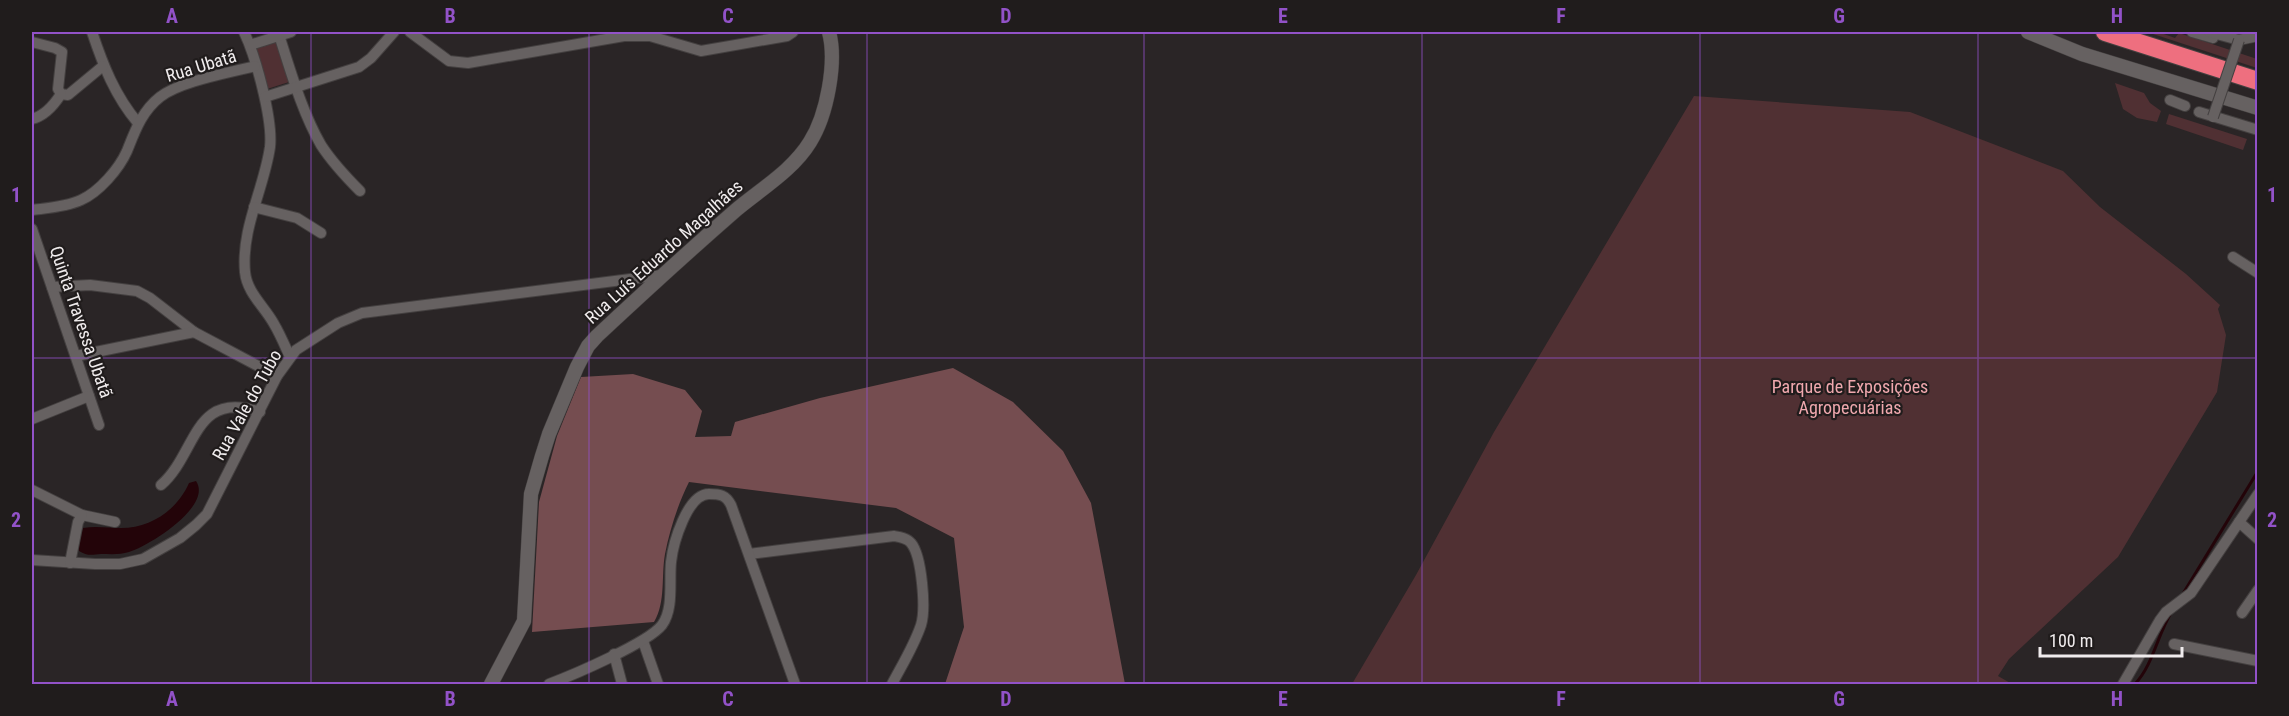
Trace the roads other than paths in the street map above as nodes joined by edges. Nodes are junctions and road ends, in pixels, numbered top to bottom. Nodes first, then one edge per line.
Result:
1 (92, 32) edge
2 (244, 32) edge
3 (291, 32) edge
4 (394, 32) edge
5 (410, 32) edge
6 (793, 32) edge
7 (829, 32) edge
8 (2028, 32) edge
9 (2105, 32) edge
10 (2192, 32) edge
11 (2202, 32) edge
12 (2209, 32) edge
13 (279, 35) junction
14 (2240, 36) edge
15 (2258, 36) edge
16 (32, 42) edge
17 (250, 45) junction
18 (103, 66) junction
19 (255, 66) junction
20 (2258, 81) edge
21 (297, 87) junction
22 (61, 94) junction
23 (265, 97) junction
24 (2170, 100) dead end
25 (2185, 106) dead end
26 (2258, 108) edge
27 (2199, 112) dead end
28 (32, 119) edge
29 (2215, 121) junction
30 (138, 123) junction
31 (2258, 130) edge
32 (2258, 137) edge
33 (360, 191) dead end
34 (254, 207) junction
35 (32, 210) edge
36 (32, 229) edge
37 (321, 233) dead end
38 (2233, 257) dead end
39 (2258, 273) edge
40 (662, 275) junction
41 (52, 287) junction
42 (194, 332) junction
43 (76, 356) junction
44 (290, 357) junction
45 (277, 376) junction
46 (89, 396) junction
47 (260, 412) junction
48 (32, 419) edge
49 (99, 425) dead end
50 (161, 485) dead end
51 (32, 490) edge
52 (2258, 494) edge
53 (82, 515) junction
54 (115, 522) dead end
55 (2239, 522) junction
56 (2258, 539) edge
57 (749, 554) junction
58 (32, 560) edge
59 (70, 563) junction
60 (2258, 590) edge
61 (2242, 613) dead end
62 (643, 641) junction
63 (2174, 644) dead end
64 (614, 654) junction
65 (2258, 660) edge
66 (491, 684) edge
67 (550, 684) edge
68 (622, 684) edge
69 (658, 684) edge
70 (795, 684) edge
71 (892, 684) edge
72 (2123, 684) edge

1 - 18 street
2 - 17 street
3 - 13 street
4 - 21 street
5 - 6 street
7 - 40 main road, Rua Luís Eduardo Magalhães
8 - 26 main road
9 - 20 highway
10 - 11 street
12 - 14 street
13 - 17 street
13 - 21 street
14 - 15 street
14 - 29 street, bridge
16 - 22 street
17 - 19 street
18 - 22 street
18 - 30 street
19 - 23 street
19 - 30 street, Rua Ubatã
21 - 23 street
21 - 33 street
22 - 28 street
23 - 34 street
24 - 25 street
27 - 29 street
29 - 31 street
29 - 32 street
30 - 35 street, Rua Ubatã
34 - 37 street
34 - 44 street
36 - 41 street, Quinta Travessa Ubatã
38 - 39 street
40 - 44 street, Rua Vale do Tubo
40 - 66 main road, Rua Luís Eduardo Magalhães
41 - 42 street
41 - 43 street, Quinta Travessa Ubatã
42 - 43 street
42 - 45 street
43 - 46 street, Quinta Travessa Ubatã
44 - 45 street, Rua Vale do Tubo
45 - 47 street, Rua Vale do Tubo
46 - 48 street
46 - 49 street, Quinta Travessa Ubatã
47 - 50 street
47 - 59 street, Rua Vale do Tubo
51 - 53 street
52 - 55 street
53 - 54 street
53 - 59 street
55 - 56 street
55 - 72 street
57 - 62 street
57 - 70 street
57 - 71 street
58 - 59 street, Rua Vale do Tubo
60 - 61 street
62 - 64 street
62 - 69 street
63 - 65 street
64 - 67 street
64 - 68 street

